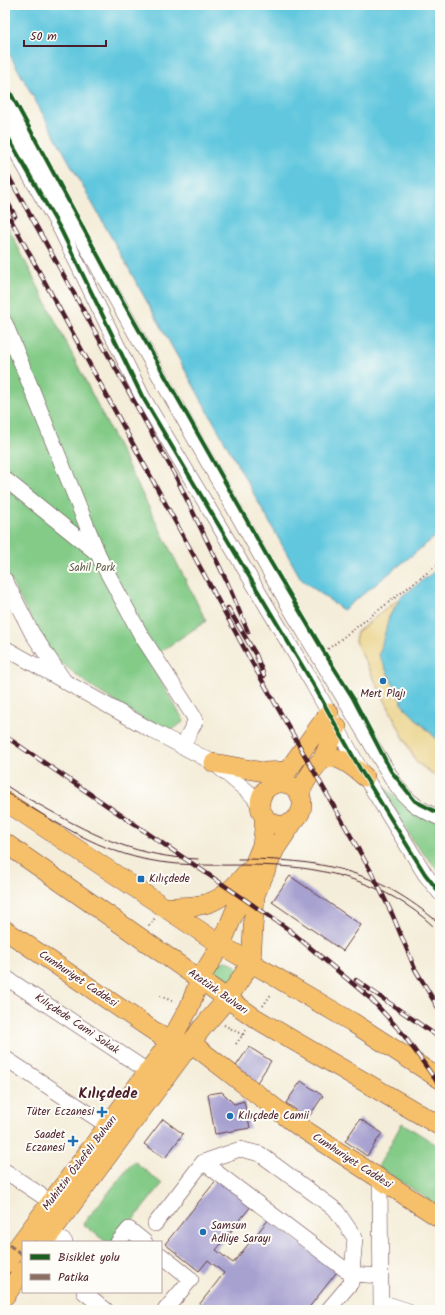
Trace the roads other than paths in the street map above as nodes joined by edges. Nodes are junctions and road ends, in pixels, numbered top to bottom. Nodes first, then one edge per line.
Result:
1 (5, 102) edge
2 (5, 132) edge
3 (5, 323) edge
4 (5, 479) edge
5 (98, 554) junction
6 (5, 580) edge
7 (5, 639) edge
8 (5, 648) edge
9 (19, 655) junction
10 (66, 683) junction
11 (333, 720) junction
12 (182, 747) junction
13 (322, 760) junction
14 (214, 763) junction
15 (283, 777) junction
16 (365, 777) junction
17 (299, 794) junction
18 (5, 801) edge
19 (262, 811) junction
20 (296, 818) junction
21 (440, 818) edge
22 (5, 843) edge
23 (252, 865) junction
24 (440, 893) edge
25 (165, 906) junction
26 (5, 930) edge
27 (222, 945) junction
28 (251, 963) junction
29 (5, 977) edge
30 (200, 979) junction
31 (228, 998) junction
32 (170, 1042) junction
33 (191, 1043) junction
34 (5, 1058) edge
35 (149, 1072) junction
36 (440, 1079) edge
37 (108, 1126) junction
38 (439, 1126) edge
39 (203, 1162) junction
40 (5, 1170) edge
41 (380, 1180) junction
42 (51, 1202) junction
43 (440, 1218) edge
44 (155, 1224) dead end
45 (54, 1239) edge
46 (22, 1241) edge
47 (119, 1241) edge
48 (144, 1241) edge
49 (22, 1242) edge
50 (13, 1254) edge
51 (162, 1256) edge
52 (22, 1272) edge
53 (352, 1274) junction
54 (381, 1276) junction
55 (85, 1293) edge
56 (5, 1296) edge
57 (381, 1306) edge
58 (106, 1310) edge
59 (165, 1310) edge
60 (328, 1310) edge
61 (406, 1310) edge

1 - 21 street
2 - 11 street
3 - 5 street
4 - 5 street
5 - 12 street
6 - 10 street
7 - 9 street
8 - 9 street
9 - 10 street
10 - 12 street
11 - 13 main road
11 - 15 main road
11 - 16 street
12 - 14 street
13 - 16 main road
13 - 17 main road
14 - 15 main road
14 - 19 street
15 - 17 main road
15 - 19 main road
16 - 24 street
17 - 20 main road
18 - 25 main road
19 - 20 main road
19 - 23 main road
20 - 28 main road
22 - 30 main road, Atatürk Bulvarı
23 - 25 main road
23 - 27 main road, Muhittin Özkefeli Bulvarı
25 - 27 main road
26 - 32 main road, Cumhuriyet Caddesi
27 - 28 main road
27 - 30 main road, Muhittin Özkefeli Bulvarı
28 - 31 main road, Muhittin Özkefeli Bulvarı
28 - 36 main road
29 - 35 street, Kılıçdede Cami Sokak
30 - 31 main road, Atatürk Bulvarı
30 - 32 main road, Muhittin Özkefeli Bulvarı
31 - 33 main road, Muhittin Özkefeli Bulvarı
31 - 38 main road, Atatürk Bulvarı
32 - 35 main road, Muhittin Özkefeli Bulvarı
33 - 41 main road, Cumhuriyet Caddesi
33 - 45 main road, Muhittin Özkefeli Bulvarı
34 - 37 street
35 - 37 main road, Muhittin Özkefeli Bulvarı
37 - 42 main road, Muhittin Özkefeli Bulvarı
39 - 44 street
39 - 53 street
39 - 53 street
40 - 42 street
41 - 43 main road, Cumhuriyet Caddesi
41 - 54 street
42 - 46 main road, Muhittin Özkefeli Bulvarı
47 - 48 street
49 - 50 main road, Muhittin Özkefeli Bulvarı
51 - 59 street
52 - 56 main road
53 - 54 street
53 - 60 street
54 - 57 street
55 - 58 street
57 - 61 street

